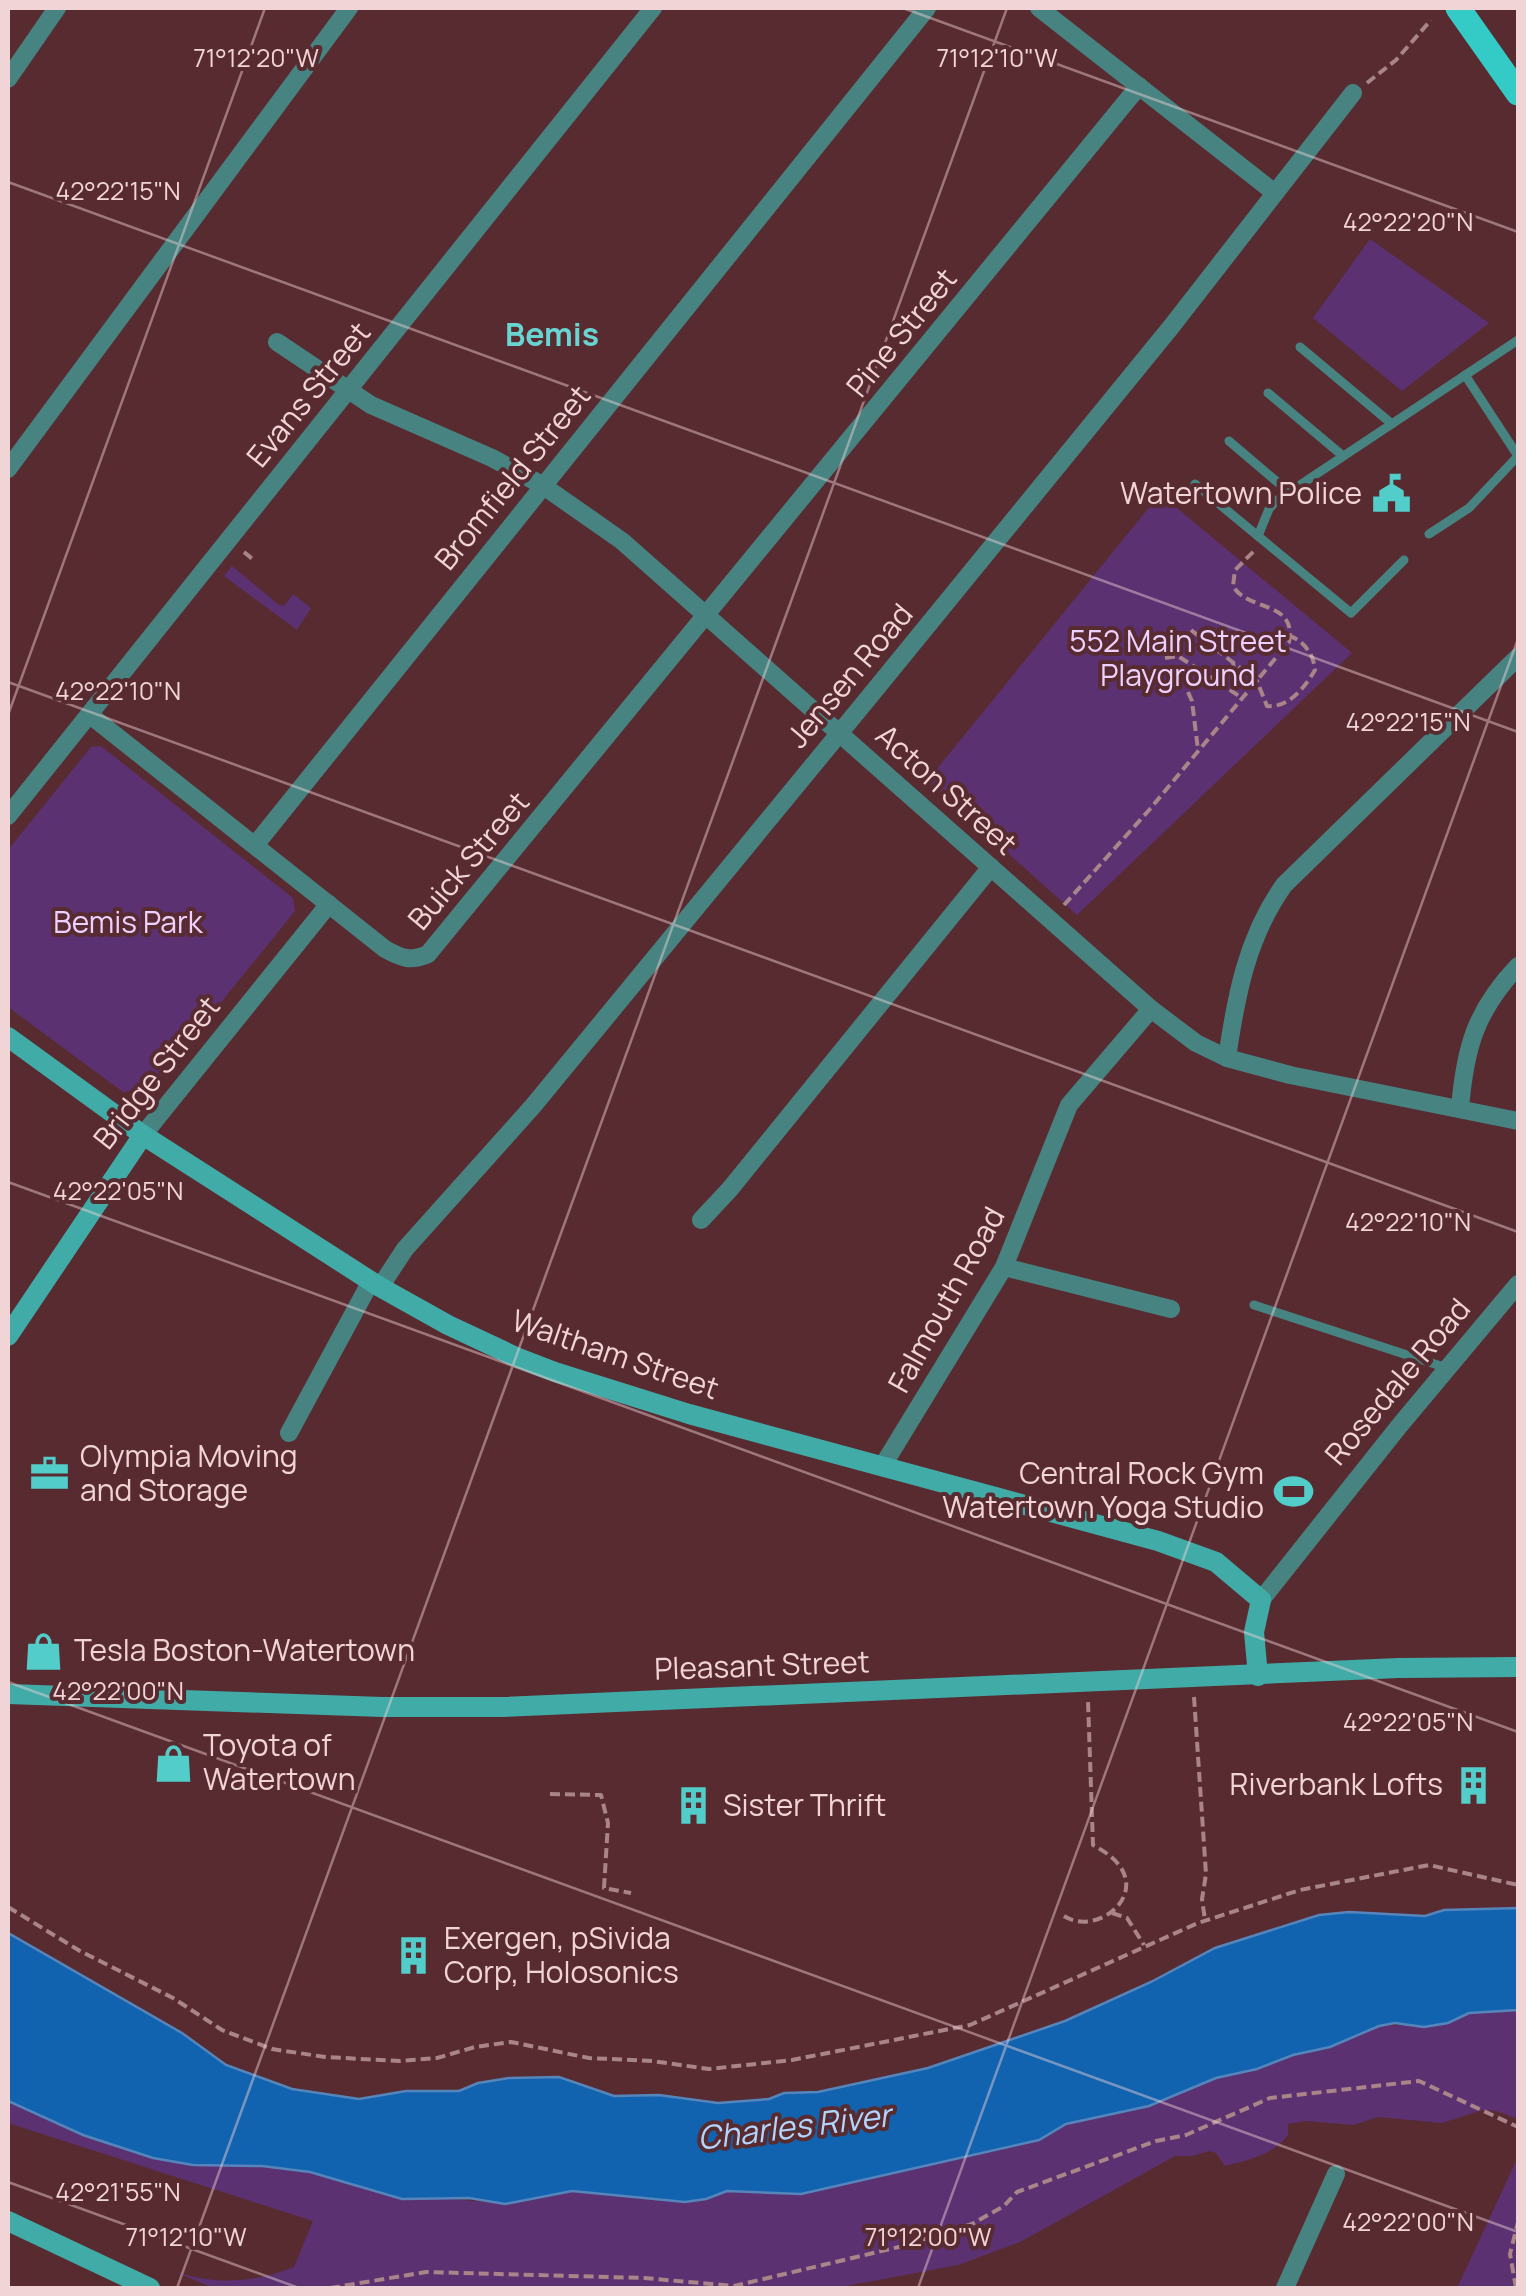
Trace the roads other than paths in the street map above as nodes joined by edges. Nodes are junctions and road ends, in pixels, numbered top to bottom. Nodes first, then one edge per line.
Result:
1 (57, 8) edge
2 (349, 8) edge
3 (653, 8) edge
4 (927, 8) edge
5 (1458, 8) edge
6 (1047, 10) edge
7 (8, 80) edge
8 (1138, 86) junction
9 (1354, 93) road end
10 (1518, 93) edge
11 (1275, 193) junction
12 (277, 342) dead end
13 (1515, 343) edge
14 (1300, 347) dead end
15 (1518, 357) edge
16 (1465, 376) junction
17 (348, 391) junction
18 (1268, 393) dead end
19 (1392, 424) junction
20 (1229, 441) dead end
21 (1343, 456) junction
22 (8, 469) edge
23 (1195, 484) dead end
24 (542, 485) junction
25 (1289, 492) junction
26 (1429, 534) dead end
27 (1261, 539) junction
28 (1404, 560) dead end
29 (707, 615) junction
30 (1518, 657) edge
31 (90, 715) junction
32 (840, 732) junction
33 (8, 816) edge
34 (256, 844) junction
35 (991, 866) junction
36 (329, 904) junction
37 (1518, 966) edge
38 (1151, 1009) junction
39 (8, 1036) edge
40 (1227, 1058) junction
41 (1460, 1108) junction
42 (1518, 1121) edge
43 (143, 1135) junction
44 (700, 1220) dead end
45 (1004, 1266) junction
46 (376, 1284) junction
47 (1518, 1284) edge
48 (1254, 1305) dead end
49 (1171, 1309) dead end
50 (8, 1336) edge
51 (1447, 1368) junction
52 (289, 1433) dead end
53 (882, 1467) junction
54 (1261, 1600) junction
55 (1518, 1667) edge
56 (1258, 1676) junction
57 (8, 1694) edge
58 (1336, 2174) dead end
59 (8, 2222) edge
60 (150, 2288) edge
61 (1285, 2288) edge

1 - 7 street
2 - 22 street
3 - 17 street, Evans Street
4 - 24 street, Bromfield Street
5 - 10 main road
6 - 8 street
8 - 11 street
8 - 29 street, Pine Street
9 - 11 street, Jensen Road
11 - 32 street, Jensen Road
12 - 17 street, Acton Street
13 - 15 lane
13 - 16 lane
14 - 19 lane
16 - 19 lane
16 - 26 lane
17 - 24 street, Acton Street
17 - 31 street, Evans Street
18 - 21 lane
19 - 21 lane
20 - 25 lane
21 - 25 lane
23 - 27 lane
24 - 29 street, Acton Street
24 - 34 street, Bromfield Street
25 - 27 lane
27 - 28 lane
29 - 32 street, Acton Street
29 - 36 street, Buick Street
30 - 40 street
31 - 33 street, Evans Street
31 - 34 street, Buick Street
32 - 35 street, Acton Street
32 - 46 street, Jensen Road
34 - 36 street, Buick Street
35 - 38 street, Acton Street
35 - 44 street
36 - 43 street, Bridge Street
37 - 41 street
38 - 40 street, Acton Street
38 - 45 street, Falmouth Road
39 - 43 street, Waltham Street
40 - 41 street, Acton Street
41 - 42 street, Acton Street
43 - 46 street, Waltham Street
43 - 50 street, Bridge Street
45 - 49 street
45 - 53 street, Falmouth Road
46 - 52 street, Jensen Road
46 - 53 street, Waltham Street
47 - 51 street, Rosedale Road
48 - 51 lane
51 - 54 street, Rosedale Road
53 - 54 street, Waltham Street
54 - 56 street
55 - 56 street, Pleasant Street
56 - 57 street, Pleasant Street
58 - 61 street
59 - 60 street

